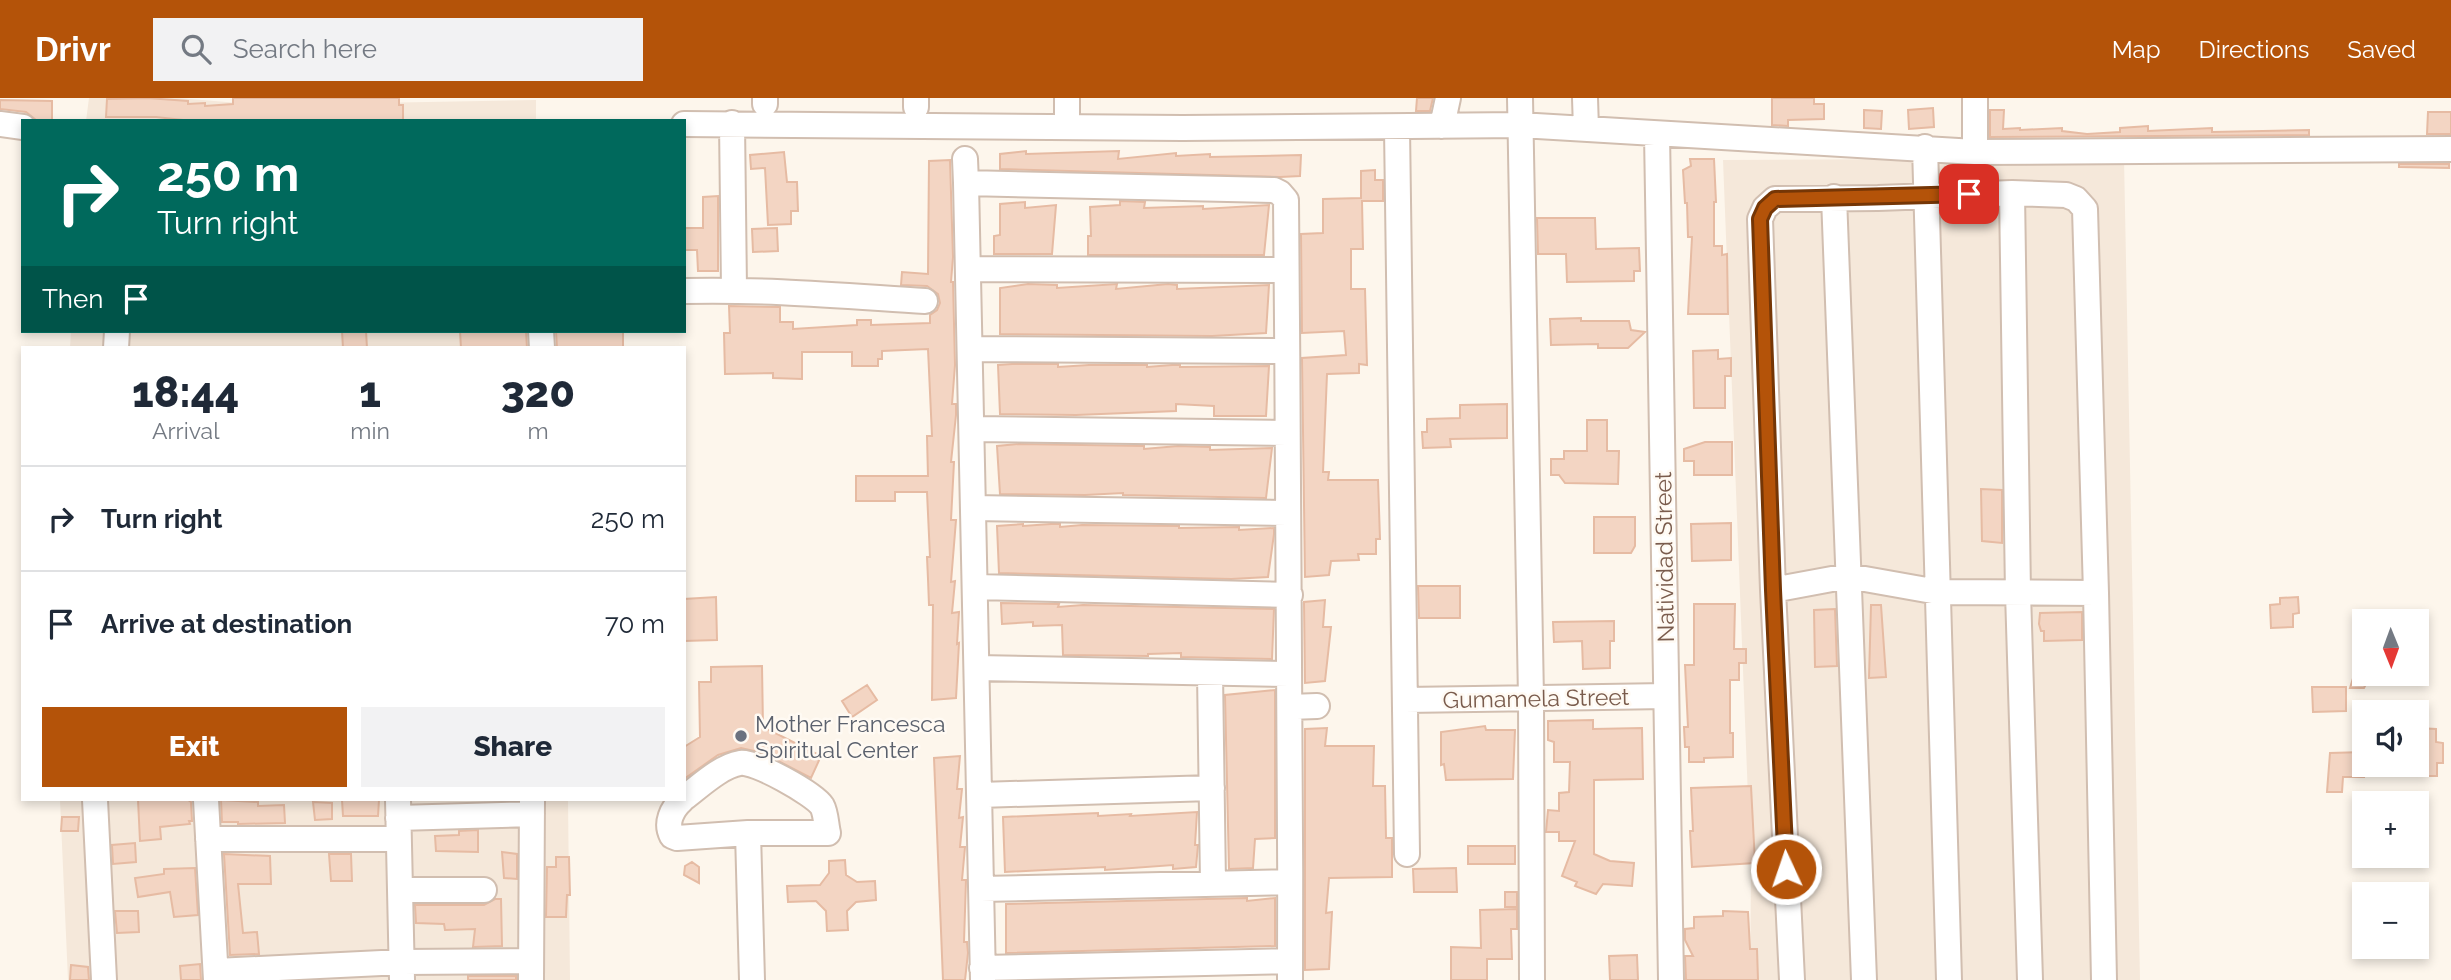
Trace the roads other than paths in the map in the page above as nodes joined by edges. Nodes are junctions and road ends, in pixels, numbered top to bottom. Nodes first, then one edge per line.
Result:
1 (1066, 98) edge
2 (1448, 98) edge
3 (1520, 98) edge
4 (1585, 98) edge
5 (1975, 98) edge
6 (732, 123) junction
7 (0, 124) edge
8 (686, 124) edge
9 (1521, 125) junction
10 (1441, 126) junction
11 (21, 127) edge
12 (1068, 127) junction
13 (1397, 128) junction
14 (1586, 129) junction
15 (1657, 134) junction
16 (1925, 147) junction
17 (2451, 149) edge
18 (1975, 152) junction
19 (2012, 193) junction
20 (1927, 196) junction
21 (1834, 198) junction
22 (969, 269) junction
23 (1286, 270) junction
24 (734, 289) junction
25 (686, 291) edge
26 (925, 301) dead end
27 (971, 349) junction
28 (1287, 351) junction
29 (972, 429) junction
30 (1286, 433) junction
31 (974, 508) junction
32 (1287, 513) junction
33 (1848, 576) junction
34 (975, 587) junction
35 (1773, 590) junction
36 (1938, 592) junction
37 (2018, 593) junction
38 (2096, 593) junction
39 (1290, 595) junction
40 (977, 668) junction
41 (1210, 673) junction
42 (1289, 674) junction
43 (1666, 696) junction
44 (1531, 698) junction
45 (1405, 700) junction
46 (1290, 706) junction
47 (1317, 706) dead end
48 (1212, 788) junction
49 (980, 795) junction
50 (686, 797) edge
51 (95, 801) edge
52 (206, 801) edge
53 (681, 801) edge
54 (532, 807) edge
55 (469, 808) edge
56 (398, 819) edge
57 (748, 833) junction
58 (208, 839) junction
59 (1407, 854) dead end
60 (1290, 882) junction
61 (1213, 884) junction
62 (981, 889) junction
63 (400, 890) junction
64 (484, 890) dead end
65 (531, 970) edge
66 (402, 971) edge
67 (1290, 971) edge
68 (302, 973) edge
69 (983, 974) edge
70 (216, 975) edge
71 (104, 980) edge
72 (752, 980) edge
73 (1532, 980) edge
74 (1671, 980) edge
75 (1792, 980) edge
76 (1864, 980) edge
77 (1950, 980) edge
78 (2030, 980) edge
79 (2104, 980) edge

1 - 12 street
2 - 10 street
3 - 9 street
4 - 14 street
5 - 18 street
6 - 8 street
6 - 12 street
6 - 24 street
7 - 11 street
9 - 10 street
9 - 14 street
9 - 44 street
10 - 13 street
12 - 13 street
13 - 45 street
14 - 15 street
15 - 16 street
15 - 43 street, Natividad Street
16 - 18 street
16 - 20 street
17 - 18 street
19 - 20 street
19 - 37 street
19 - 38 street
20 - 21 street
20 - 36 street
21 - 33 street
21 - 35 street
22 - 23 street
22 - 23 street
22 - 27 street
23 - 28 street
24 - 25 street
24 - 26 street
27 - 28 street
27 - 29 street
28 - 30 street
29 - 30 street
29 - 31 street
30 - 32 street
31 - 32 street
31 - 34 street
32 - 39 street
33 - 35 street
33 - 36 street
33 - 76 street
34 - 39 street
34 - 40 street
35 - 75 street
36 - 37 street
36 - 77 street
37 - 38 street
37 - 78 street
38 - 79 street
39 - 42 street
40 - 41 street
40 - 49 street
41 - 42 street
41 - 48 street
42 - 46 street
43 - 44 street, Gumamela Street
43 - 74 street, Natividad Street
44 - 45 street, Gumamela Street
44 - 73 street
45 - 59 street
46 - 47 street
46 - 60 street
48 - 49 street
48 - 61 street
49 - 62 street
50 - 57 street
51 - 71 street
52 - 58 street
53 - 57 street
54 - 55 street
54 - 65 street
55 - 56 street
56 - 58 street
56 - 63 street
57 - 72 street
58 - 70 street
60 - 61 street
60 - 67 street
61 - 62 street
62 - 69 street
63 - 64 street
63 - 66 street
65 - 66 street
66 - 68 street
67 - 69 street
68 - 70 street

